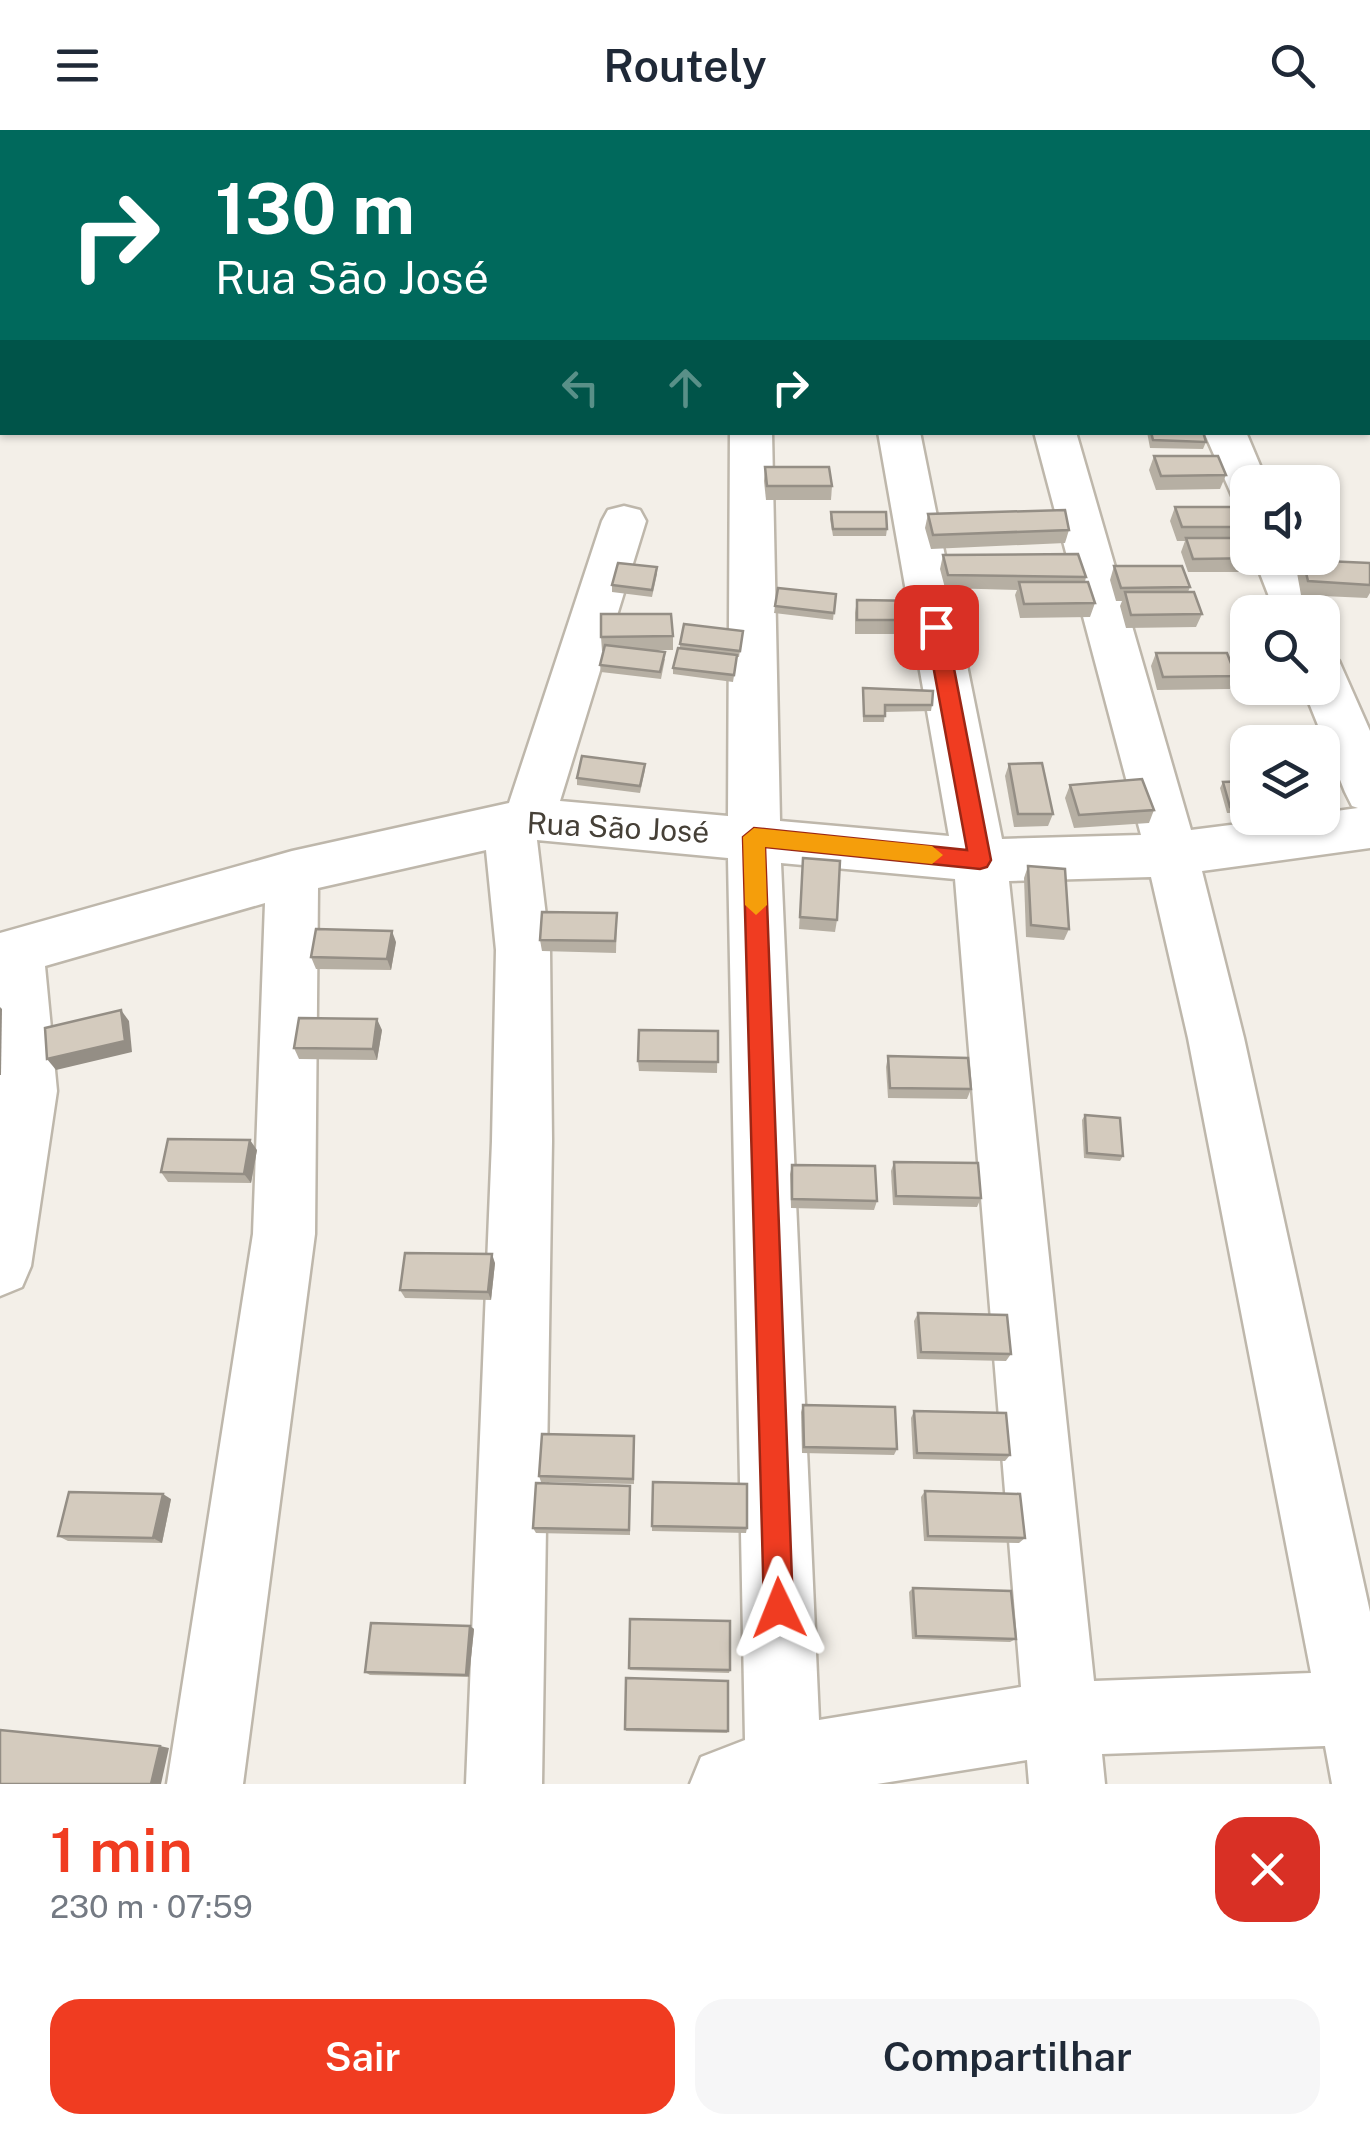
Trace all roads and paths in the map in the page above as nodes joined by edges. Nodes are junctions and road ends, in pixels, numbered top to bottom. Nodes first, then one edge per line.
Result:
1 (752, 435) edge
2 (901, 435) edge
3 (1056, 435) edge
4 (1226, 435) edge
5 (1239, 465) edge
6 (624, 521) dead end
7 (1335, 705) edge
8 (1370, 792) edge
9 (519, 821) junction
10 (1370, 827) edge
11 (754, 837) junction
12 (1172, 854) junction
13 (980, 860) junction
14 (292, 873) junction
15 (8, 955) edge
16 (14, 1095) edge
17 (0, 1266) edge
18 (1362, 1708) edge
19 (1064, 1751) edge
20 (765, 1777) edge
21 (205, 1784) edge
22 (504, 1784) edge
23 (1370, 1784) edge

1 - 11 street
2 - 13 street
3 - 12 street
4 - 5 street
6 - 9 street
7 - 8 street
9 - 11 street, Rua São José
9 - 14 street, Rua São José
9 - 22 street
10 - 12 street, Rua São José
11 - 13 street, Rua São José
11 - 20 street
12 - 13 street, Rua São José
12 - 18 street
13 - 19 street
14 - 15 street, Rua São José
14 - 21 street
15 - 16 street
16 - 17 street
18 - 19 street
18 - 23 street
19 - 20 street

